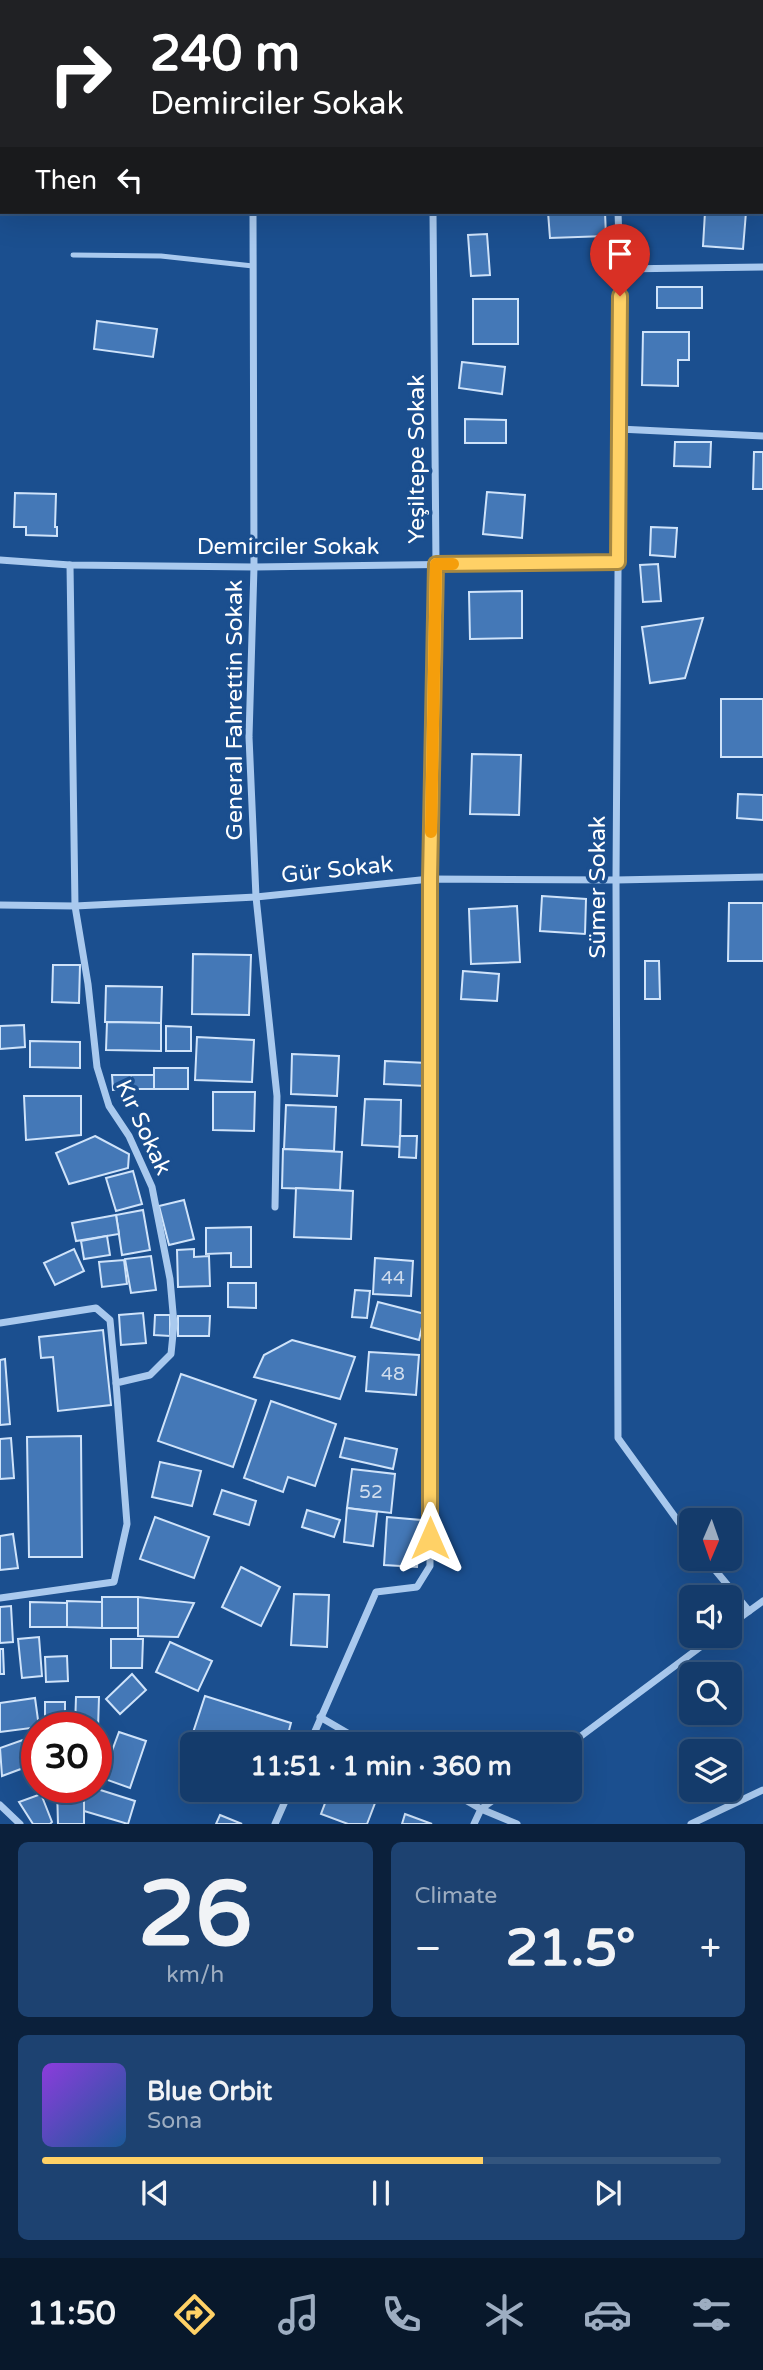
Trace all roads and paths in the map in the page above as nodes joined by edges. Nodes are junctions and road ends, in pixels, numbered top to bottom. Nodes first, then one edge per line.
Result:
1 (253, 214) edge
2 (433, 214) edge
3 (618, 214) edge
4 (73, 255) dead end
5 (253, 266) junction
6 (763, 267) edge
7 (620, 269) junction
8 (619, 429) junction
9 (763, 436) edge
10 (0, 560) edge
11 (618, 562) junction
12 (436, 564) junction
13 (70, 565) junction
14 (254, 567) junction
15 (763, 877) edge
16 (430, 879) junction
17 (616, 880) junction
18 (256, 897) junction
19 (0, 905) edge
20 (75, 906) junction
21 (275, 1207) dead end
22 (0, 1323) edge
23 (116, 1383) junction
24 (679, 1522) edge
25 (716, 1572) edge
26 (0, 1598) edge
27 (763, 1601) edge
28 (749, 1611) junction
29 (742, 1616) edge
30 (699, 1648) edge
31 (320, 1717) junction
32 (314, 1732) edge
33 (346, 1732) edge
34 (582, 1735) edge
35 (763, 1790) edge
36 (285, 1802) edge
37 (469, 1802) edge
38 (491, 1802) edge
39 (0, 1805) edge
40 (481, 1809) junction
41 (20, 1824) edge
42 (275, 1824) edge
43 (474, 1824) edge
44 (517, 1824) edge
45 (691, 1824) edge

1 - 5 street, General Fahrettin Sokak
2 - 12 street, Yeşiltepe Sokak
3 - 7 street, Sümer Sokak
4 - 5 lane
5 - 14 street, General Fahrettin Sokak
6 - 7 street
7 - 8 street, Sümer Sokak
8 - 9 street
8 - 11 street, Sümer Sokak
10 - 13 street, Demirciler Sokak
11 - 12 street, Demirciler Sokak
11 - 17 street, Sümer Sokak
12 - 14 street, Demirciler Sokak
12 - 16 street, Yeşiltepe Sokak
13 - 14 street, Demirciler Sokak
13 - 20 street, Kır Sokak
14 - 18 street, General Fahrettin Sokak
15 - 17 street, Gür Sokak
16 - 17 street, Gür Sokak
16 - 18 street, Gür Sokak
16 - 31 street, Yeşiltepe Sokak
17 - 24 street, Sümer Sokak
18 - 20 street, Gür Sokak
18 - 21 street, General Fahrettin Sokak
19 - 20 street, Gür Sokak
20 - 23 street, Kır Sokak
22 - 23 street
23 - 26 street
25 - 28 street
27 - 28 street
28 - 29 street
30 - 34 street
31 - 32 street, Yeşiltepe Sokak
31 - 33 street
35 - 45 street
36 - 42 street
37 - 40 street
38 - 40 street
39 - 41 street
40 - 43 street
40 - 44 street

